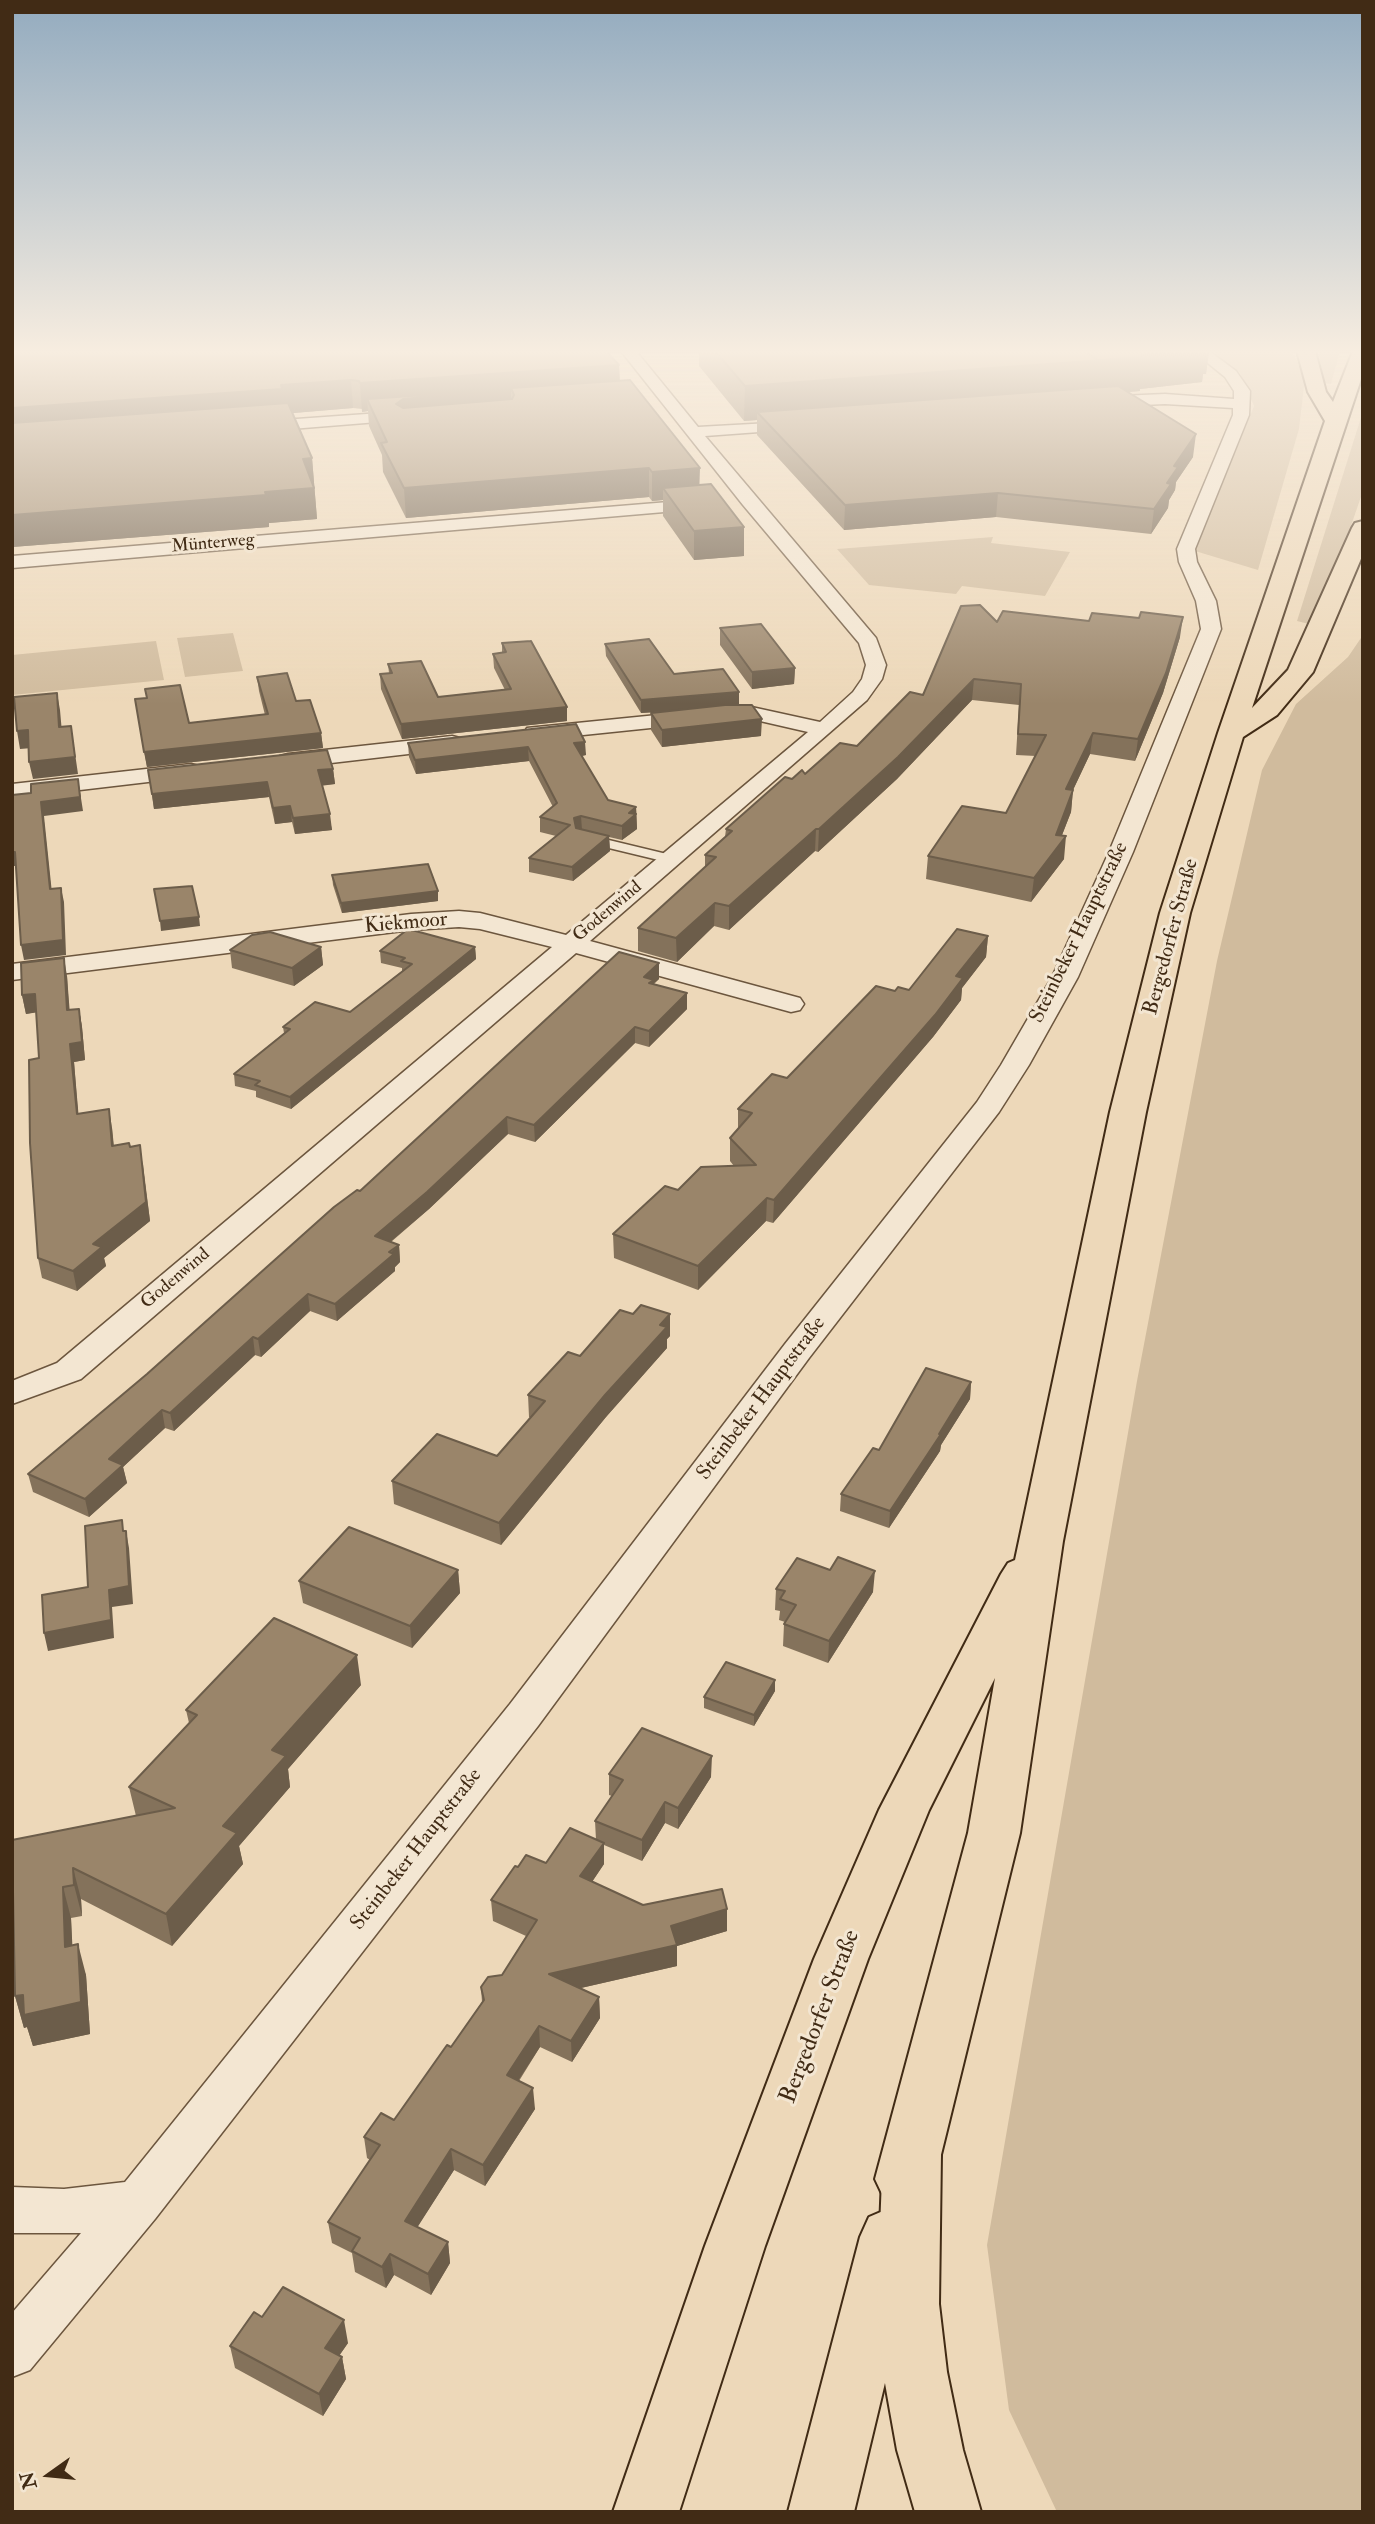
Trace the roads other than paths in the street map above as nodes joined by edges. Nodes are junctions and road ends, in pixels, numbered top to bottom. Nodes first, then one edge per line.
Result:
1 (723, 469) edge
2 (1219, 469) edge
3 (1319, 469) edge
4 (749, 501) junction
5 (1363, 528) edge
6 (12, 562) edge
7 (824, 729) junction
8 (1231, 733) junction
9 (514, 736) edge
10 (479, 740) edge
11 (260, 764) edge
12 (206, 770) edge
13 (12, 791) edge
14 (581, 837) edge
15 (671, 859) junction
16 (572, 944) junction
17 (12, 972) edge
18 (791, 1004) dead end
19 (12, 1393) edge
20 (1041, 1541) junction
21 (912, 2153) junction
22 (138, 2203) junction
23 (12, 2210) edge
24 (12, 2352) edge
25 (646, 2512) edge
26 (821, 2512) edge
27 (948, 2512) edge

1 - 4 street, Godenwind
2 - 22 street, Steinbeker Hauptstraße
3 - 8 main road, Bergedorfer Straße
4 - 6 street, Münterweg
4 - 7 street, Godenwind
5 - 8 main road
7 - 9 street
7 - 15 street, Godenwind
8 - 20 main road, Bergedorfer Straße
10 - 11 street
12 - 13 street
14 - 15 lane
15 - 16 street, Godenwind
16 - 17 street, Kiekmoor
16 - 18 street, Kiekmoor
16 - 19 street, Godenwind
20 - 21 main road, Bergedorfer Straße
20 - 25 main road, Bergedorfer Straße
21 - 26 main road, Bergedorfer Straße
21 - 27 main road
22 - 23 street
22 - 24 street, Steinbeker Hauptstraße

